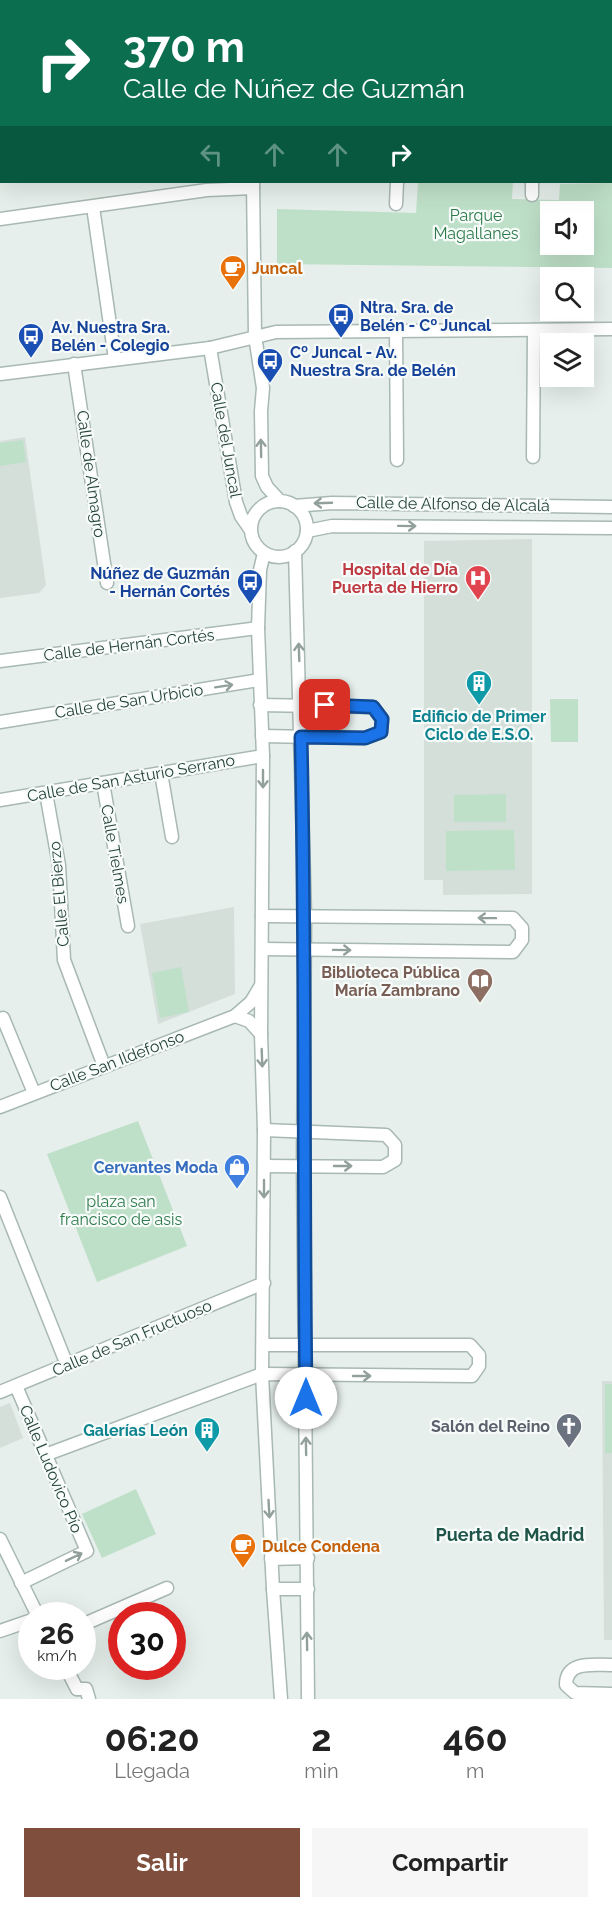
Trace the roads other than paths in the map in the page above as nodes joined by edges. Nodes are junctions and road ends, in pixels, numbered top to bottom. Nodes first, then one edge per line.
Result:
1 (397, 183) edge
2 (532, 183) edge
3 (253, 185) edge
4 (532, 195) dead end
5 (396, 204) dead end
6 (93, 207) junction
7 (0, 219) edge
8 (612, 329) edge
9 (534, 330) junction
10 (396, 331) junction
11 (255, 336) junction
12 (210, 348) junction
13 (115, 359) junction
14 (74, 364) junction
15 (0, 374) edge
16 (533, 457) dead end
17 (397, 460) dead end
18 (280, 501) junction
19 (294, 506) junction
20 (612, 507) edge
21 (612, 528) edge
22 (250, 529) junction
23 (307, 531) junction
24 (295, 551) junction
25 (264, 553) junction
26 (107, 583) dead end
27 (258, 628) junction
28 (0, 661) edge
29 (259, 680) junction
30 (301, 704) junction
31 (260, 705) junction
32 (0, 722) edge
33 (262, 736) junction
34 (301, 737) junction
35 (263, 756) junction
36 (161, 773) junction
37 (103, 783) junction
38 (46, 793) junction
39 (0, 800) edge
40 (172, 837) dead end
41 (262, 916) junction
42 (305, 916) junction
43 (128, 926) dead end
44 (263, 949) junction
45 (304, 950) junction
46 (261, 986) junction
47 (235, 1016) junction
48 (0, 1020) edge
49 (261, 1034) junction
50 (104, 1066) junction
51 (34, 1093) junction
52 (0, 1107) edge
53 (264, 1130) junction
54 (303, 1131) junction
55 (264, 1166) junction
56 (303, 1166) junction
57 (0, 1197) edge
58 (264, 1282) junction
59 (306, 1344) junction
60 (263, 1345) junction
61 (67, 1365) junction
62 (262, 1374) junction
63 (305, 1375) junction
64 (16, 1386) junction
65 (0, 1392) edge
66 (45, 1455) junction
67 (0, 1539) edge
68 (308, 1558) junction
69 (272, 1559) junction
70 (5, 1564) edge
71 (21, 1583) junction
72 (167, 1588) dead end
73 (273, 1589) junction
74 (308, 1589) junction
75 (31, 1602) edge
76 (96, 1619) edge
77 (18, 1625) edge
78 (0, 1631) edge
79 (612, 1665) edge
80 (75, 1694) edge
81 (612, 1694) edge
82 (89, 1699) edge
83 (282, 1699) edge
84 (308, 1699) edge

1 - 5 street
2 - 4 street
3 - 6 street
3 - 11 street, Calle del Juncal
6 - 7 street
6 - 13 street
8 - 9 street
9 - 10 street
9 - 16 street
10 - 11 street
10 - 17 street
11 - 12 street
18 -> 11 street, Calle del Juncal
12 - 13 street
12 - 22 street, Calle del Juncal
13 - 14 street
14 - 15 street
14 - 26 street, Calle de Almagro
18 - 19 street
18 - 22 street
20 -> 19 street, Calle de Alfonso de Alcalá
19 - 23 street
23 -> 21 street, Calle de Alfonso de Alcalá
22 - 25 street
23 - 24 street
24 - 25 street
30 -> 24 street
25 - 27 street
27 - 28 street, Calle de Hernán Cortés
27 - 29 street
29 - 31 street
32 -> 29 street, Calle de San Urbicio
30 - 31 street
30 - 34 street
30 - 34 street
31 - 33 street
33 - 34 street
33 - 35 street
34 - 42 street
35 - 36 street, Calle de San Asturio Serrano
35 -> 41 street
36 - 37 street, Calle de San Asturio Serrano
36 - 40 street
37 - 38 street, Calle de San Asturio Serrano
37 - 43 street, Calle Tielmes
38 - 39 street, Calle de San Asturio Serrano
38 - 50 street, Calle El Bierzo
41 - 42 street
41 - 44 street
42 - 45 street
45 -> 42 street
44 - 45 street
44 - 46 street
45 - 54 street
46 - 47 street, Calle San Ildefonso
46 - 49 street
47 - 49 street
47 - 50 street, Calle San Ildefonso
48 - 51 street
49 -> 53 street
50 - 51 street, Calle San Ildefonso
51 - 52 street, Calle San Ildefonso
53 - 54 street
53 - 55 street
54 - 56 street
56 -> 54 street
55 - 56 street
55 -> 58 street
56 - 59 street
57 - 61 street
58 - 60 street
58 - 61 street, Calle de San Fructuoso
59 - 60 street
59 - 63 street
63 -> 59 street
60 - 62 street
61 - 64 street, Calle de San Fructuoso
62 - 63 street
62 - 66 street
62 -> 69 street
68 -> 63 street
64 - 65 street, Calle de San Fructuoso
64 - 66 street, Calle Ludovico Pío
71 -> 66 street, Calle Ludovico Pío
67 - 70 street
68 - 69 street
68 - 74 street
69 - 73 street
70 - 71 street
71 - 75 street
72 - 76 street
73 - 74 street
73 - 83 street
84 -> 74 street
77 - 78 street
79 - 81 street
80 - 82 street

